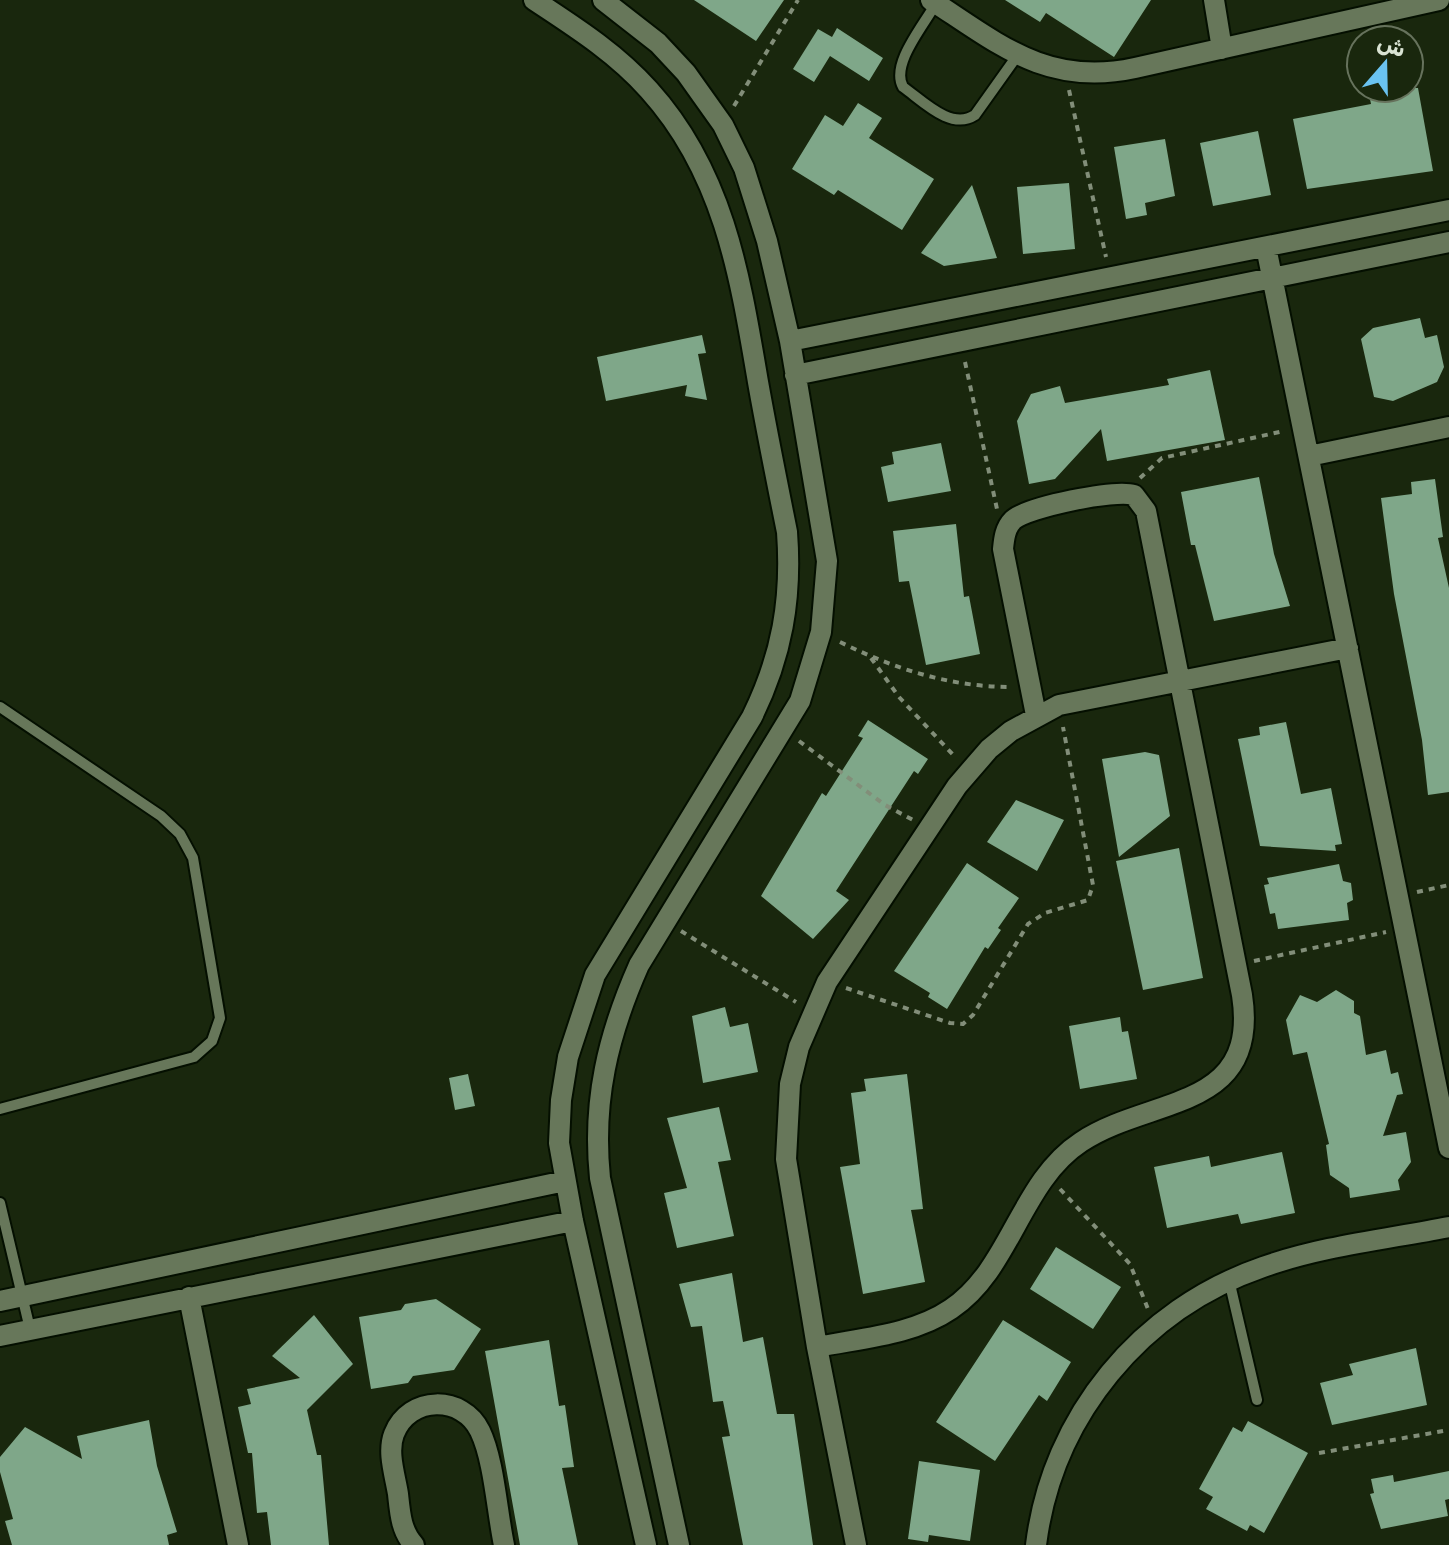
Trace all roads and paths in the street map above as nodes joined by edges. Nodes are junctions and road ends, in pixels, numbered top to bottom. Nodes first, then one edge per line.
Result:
1 (603, 0) edge
2 (798, 0) edge
3 (1214, 0) edge
4 (1439, 0) edge
5 (934, 2) edge
6 (547, 3) edge
7 (1222, 49) junction
8 (1017, 56) junction
9 (1065, 72) junction
10 (723, 125) junction
11 (1449, 210) edge
12 (1449, 242) edge
13 (1266, 247) junction
14 (1110, 278) junction
15 (1272, 278) junction
16 (790, 341) junction
17 (960, 342) junction
18 (795, 375) junction
19 (1302, 427) junction
20 (1449, 427) edge
21 (1309, 456) junction
22 (1134, 495) junction
23 (819, 501) junction
24 (782, 508) junction
25 (1004, 539) junction
26 (821, 632) junction
27 (1348, 648) junction
28 (869, 656) junction
29 (1179, 679) junction
30 (1030, 687) junction
31 (1059, 705) junction
32 (0, 707) edge
33 (1036, 715) junction
34 (785, 731) junction
35 (969, 770) junction
36 (929, 829) junction
37 (1449, 885) edge
38 (1399, 895) junction
39 (664, 921) junction
40 (1405, 927) junction
41 (1236, 965) junction
42 (827, 982) junction
43 (812, 1012) junction
44 (0, 1109) edge
45 (1449, 1148) edge
46 (1046, 1175) junction
47 (565, 1181) junction
48 (0, 1203) edge
49 (573, 1221) junction
50 (1449, 1227) edge
51 (1229, 1280) junction
52 (21, 1296) junction
53 (189, 1297) junction
54 (0, 1301) edge
55 (1155, 1326) junction
56 (30, 1329) junction
57 (0, 1336) edge
58 (817, 1347) junction
59 (1257, 1400) dead end
60 (1449, 1430) edge
61 (656, 1442) junction
62 (624, 1449) junction
63 (1319, 1453) dead end
64 (500, 1544) edge
65 (238, 1545) edge
66 (414, 1545) edge
67 (646, 1545) edge
68 (679, 1545) edge
69 (856, 1545) edge
70 (1036, 1545) edge

1 - 10 street
2 - 10 path
3 - 7 street
4 - 7 street
5 - 8 street
5 - 8 lane
6 - 24 street
7 - 9 street
8 - 9 street
9 - 14 path
10 - 16 street
11 - 13 street
12 - 15 street
13 - 14 street
13 - 15 street
14 - 16 street
15 - 17 street
15 - 19 street
16 - 18 street
17 - 18 street
17 - 25 path
18 - 23 street
19 - 21 street
19 - 22 path
20 - 21 street
21 - 27 street
22 - 25 street
22 - 29 street
23 - 24 street
23 - 26 street
24 - 47 street
25 - 30 street
26 - 28 path
26 - 34 street
27 - 29 street
27 - 38 street
28 - 30 path
28 - 35 path
29 - 31 street
29 - 41 street
30 - 33 street
31 - 33 street
31 - 42 path
32 - 44 lane
33 - 35 street
34 - 36 path
34 - 39 street
35 - 36 street
36 - 42 street
37 - 38 path
38 - 40 street
39 - 43 path
39 - 61 street
40 - 41 path
40 - 45 street
41 - 46 street
42 - 43 street
43 - 58 street
46 - 55 path
46 - 58 street
47 - 49 street
47 - 52 street
48 - 52 lane
49 - 53 street
49 - 62 street
50 - 51 street
51 - 55 street
51 - 59 lane
52 - 54 street
52 - 56 lane
53 - 56 street
53 - 65 street
55 - 70 street
56 - 57 street
58 - 69 street
60 - 63 path
61 - 62 street
61 - 68 street
62 - 67 street
64 - 66 street

